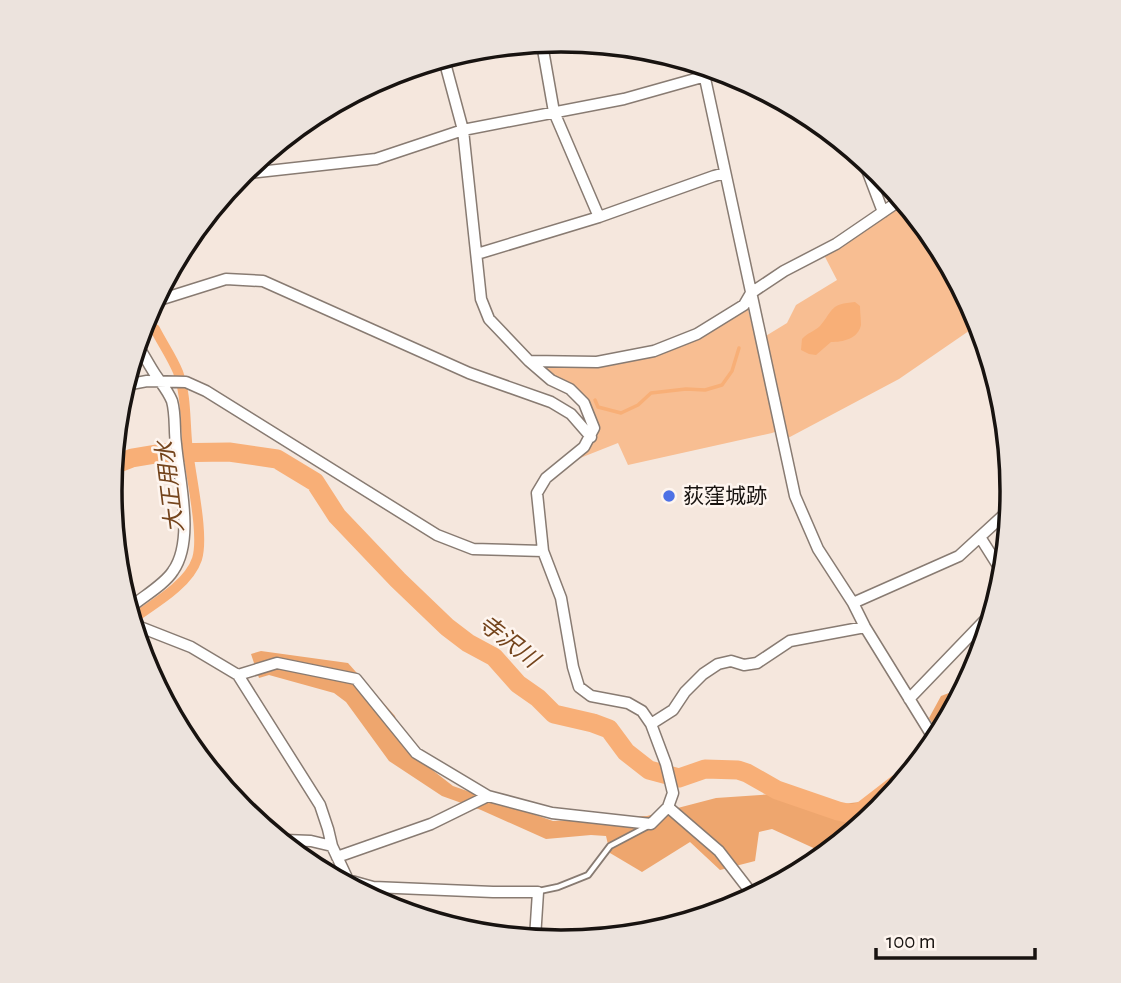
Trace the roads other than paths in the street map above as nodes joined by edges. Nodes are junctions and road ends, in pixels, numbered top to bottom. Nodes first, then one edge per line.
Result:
1 (544, 53) edge
2 (446, 67) edge
3 (698, 75) edge
4 (705, 77) edge
5 (554, 112) junction
6 (463, 130) junction
7 (260, 172) edge
8 (725, 173) junction
9 (871, 181) edge
10 (893, 205) edge
11 (883, 212) junction
12 (598, 216) junction
13 (477, 254) junction
14 (751, 293) junction
15 (167, 298) edge
16 (144, 354) edge
17 (529, 360) junction
18 (165, 382) junction
19 (135, 383) edge
20 (591, 436) junction
21 (999, 519) edge
22 (980, 537) junction
23 (543, 551) junction
24 (994, 559) edge
25 (136, 603) edge
26 (853, 603) junction
27 (865, 627) junction
28 (978, 628) edge
29 (144, 629) edge
30 (237, 675) junction
31 (909, 699) junction
32 (650, 724) junction
33 (929, 731) edge
34 (488, 796) junction
35 (668, 807) junction
36 (651, 824) junction
37 (292, 840) edge
38 (332, 846) junction
39 (337, 857) junction
40 (345, 874) edge
41 (366, 885) edge
42 (748, 888) edge
43 (538, 892) junction
44 (536, 930) edge

1 - 5 street
2 - 6 street
3 - 5 street
4 - 8 street
5 - 6 street
5 - 12 street
6 - 7 street
6 - 13 street
8 - 12 street
8 - 14 street
9 - 11 street
10 - 11 street
11 - 14 street
12 - 13 street
13 - 17 street
14 - 17 street
14 - 26 street
15 - 20 street
16 - 18 street
17 - 20 street
18 - 19 street
18 - 23 street
18 - 25 street
20 - 23 street
21 - 22 street
22 - 24 street
22 - 26 street
23 - 32 street
26 - 27 street
27 - 31 street
27 - 32 street
28 - 31 street
29 - 30 street
30 - 34 street
30 - 38 street
31 - 33 street
32 - 35 street
34 - 36 street
34 - 39 street
35 - 36 street
35 - 42 street
36 - 43 lane
37 - 38 street
38 - 39 street
39 - 40 street
41 - 43 street
43 - 44 street

